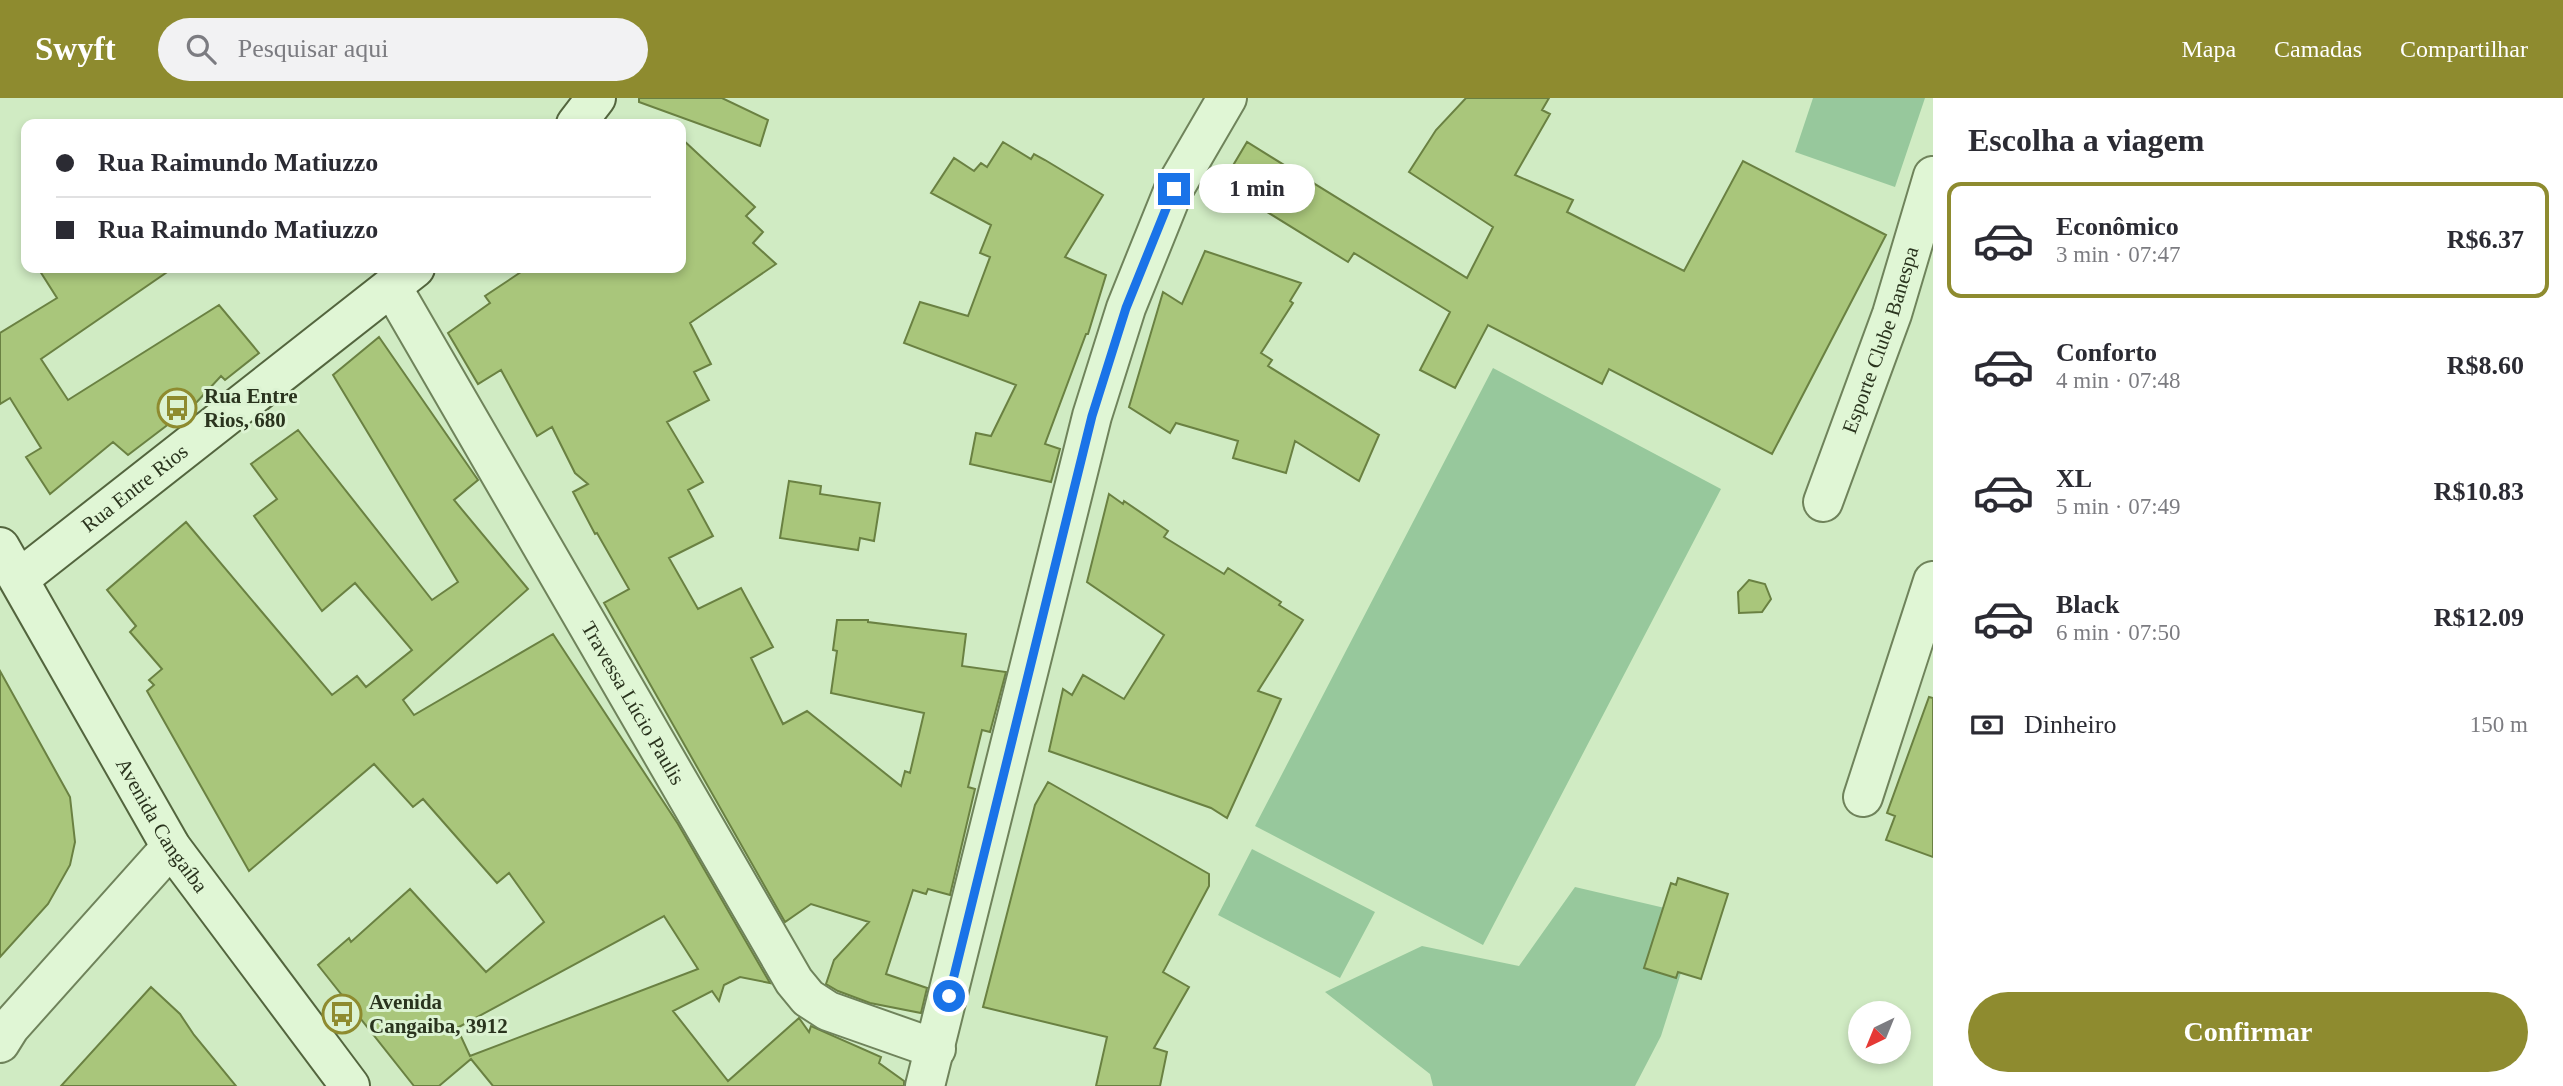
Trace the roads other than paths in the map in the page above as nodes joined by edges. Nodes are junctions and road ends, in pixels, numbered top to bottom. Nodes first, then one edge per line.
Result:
1 (596, 98) edge
2 (1227, 98) edge
3 (580, 119) edge
4 (1933, 176) edge
5 (403, 277) edge
6 (1823, 502) dead end
7 (0, 547) edge
8 (19, 579) junction
9 (1933, 581) edge
10 (1863, 797) dead end
11 (172, 847) junction
12 (0, 1042) edge
13 (936, 1049) junction
14 (350, 1086) edge
15 (925, 1086) edge

1 - 3 street
2 - 13 street
4 - 6 street, Esporte Clube Banespa
5 - 8 street, Rua Entre Rios
5 - 13 street, Travessa Lúcio Paulis
7 - 8 street, Avenida Cangaíba
8 - 11 street, Avenida Cangaíba
9 - 10 street
11 - 12 street
11 - 14 street, Avenida Cangaíba
13 - 15 street

